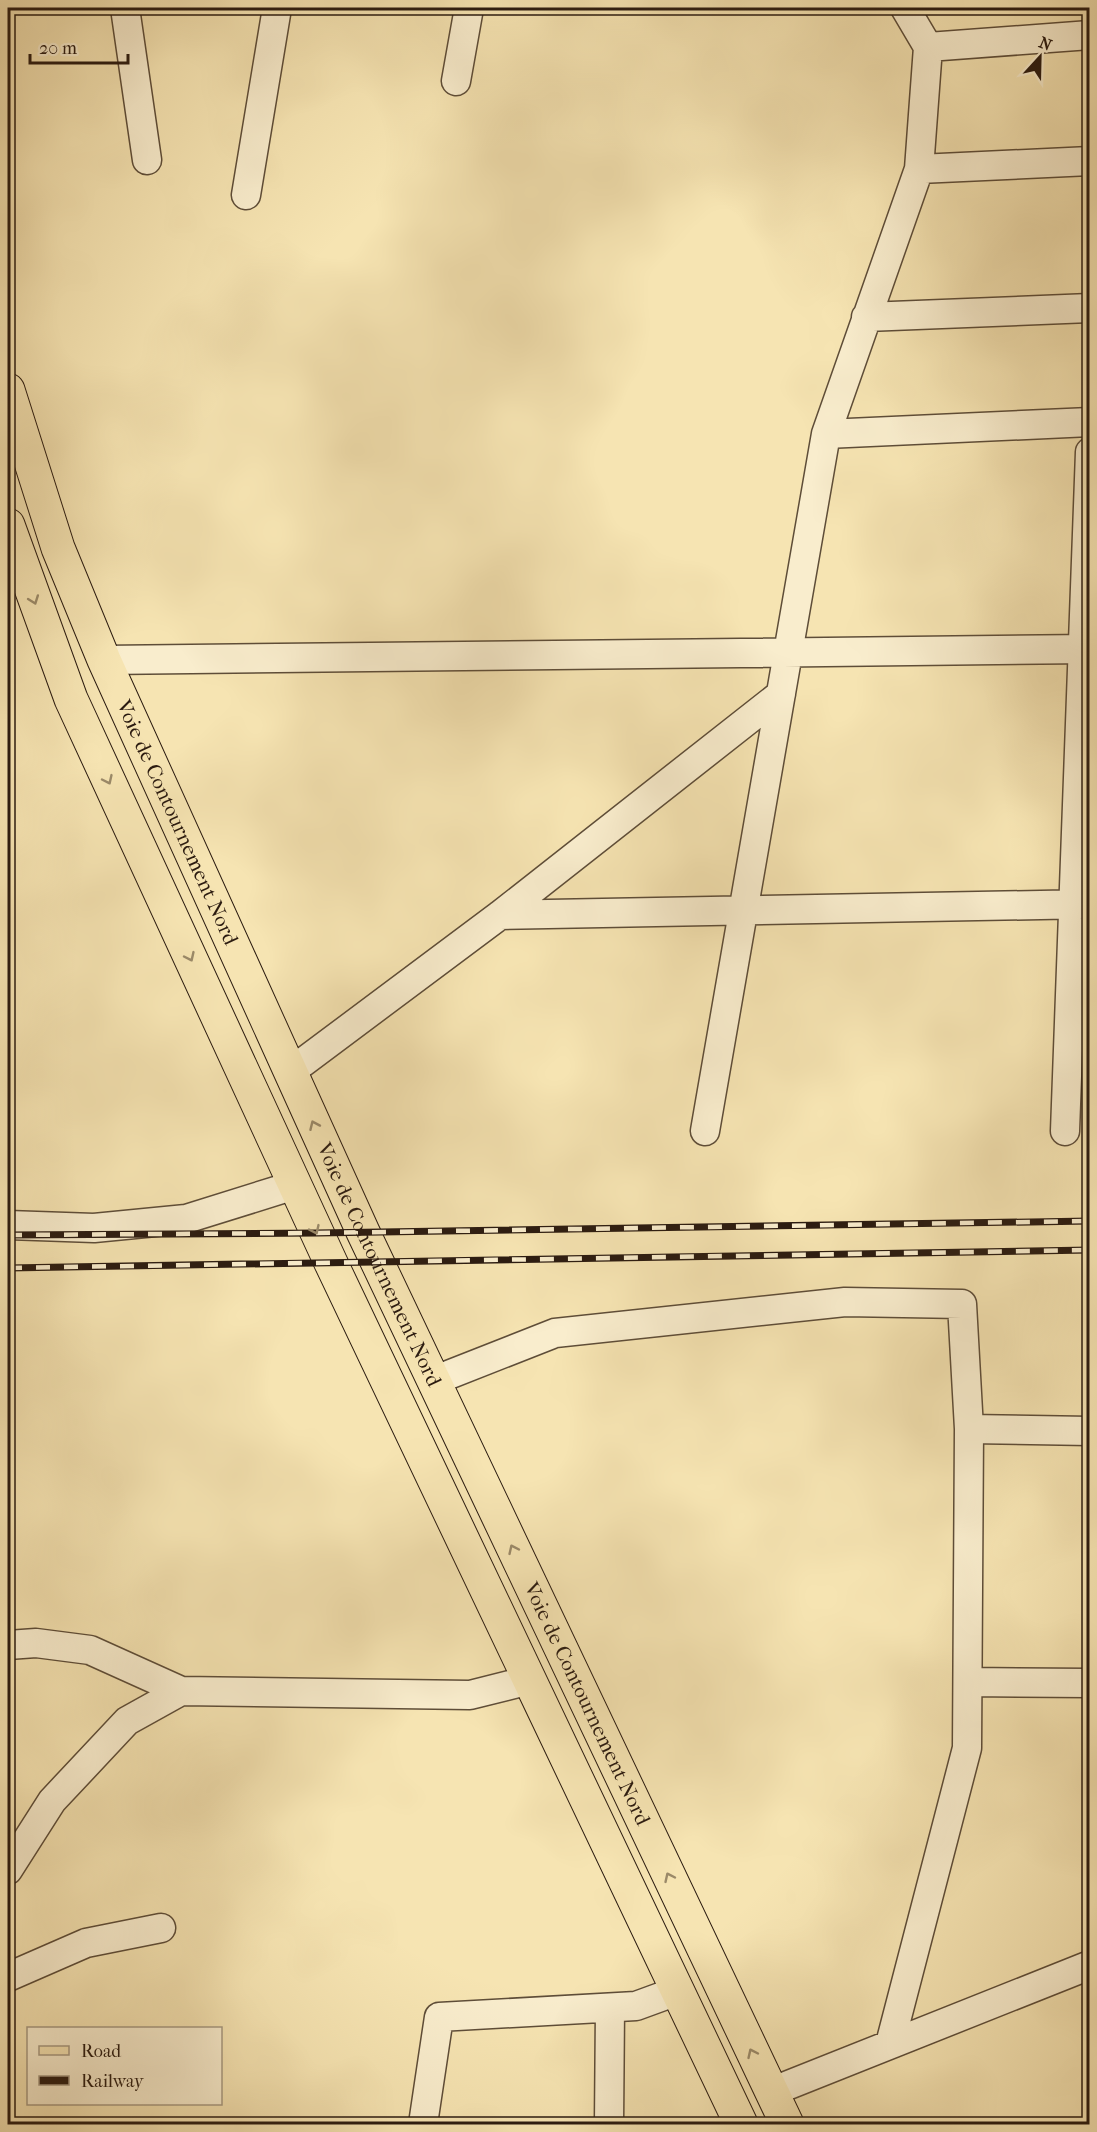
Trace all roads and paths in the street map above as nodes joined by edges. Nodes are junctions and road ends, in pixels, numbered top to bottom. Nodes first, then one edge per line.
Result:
1 (125, 8) edge
2 (277, 8) edge
3 (469, 8) edge
4 (905, 8) edge
5 (1089, 35) edge
6 (928, 47) junction
7 (456, 81) dead end
8 (147, 160) dead end
9 (1089, 161) edge
10 (919, 169) junction
11 (246, 195) dead end
12 (1089, 308) edge
13 (866, 317) junction
14 (8, 390) edge
15 (1089, 422) edge
16 (825, 434) junction
17 (1089, 452) edge
18 (8, 525) edge
19 (1086, 649) edge
20 (788, 653) junction
21 (104, 660) junction
22 (781, 694) junction
23 (1081, 904) edge
24 (743, 911) junction
25 (500, 915) junction
26 (290, 1072) junction
27 (705, 1131) dead end
28 (1065, 1131) dead end
29 (295, 1185) junction
30 (8, 1225) edge
31 (433, 1381) junction
32 (969, 1430) junction
33 (1089, 1431) edge
34 (8, 1645) edge
35 (530, 1680) junction
36 (968, 1682) junction
37 (1089, 1683) edge
38 (181, 1691) junction
39 (8, 1870) edge
40 (161, 1928) dead end
41 (1089, 1965) edge
42 (8, 1977) edge
43 (677, 1991) junction
44 (610, 2007) junction
45 (890, 2044) junction
46 (771, 2092) junction
47 (423, 2124) edge
48 (609, 2124) edge
49 (741, 2124) edge
50 (787, 2124) edge

1 - 8 street
2 - 11 street
3 - 7 street
4 - 6 street
5 - 6 street
6 - 10 street
9 - 10 street
10 - 13 street
12 - 13 street
13 - 16 street
14 - 21 main road, Voie de Contournement Nord
15 - 16 street
16 - 20 street
17 - 19 street
18 -> 29 main road, Voie de Contournement Nord
19 - 20 street
19 - 23 street
20 - 21 street
20 - 22 street
21 - 26 main road, Voie de Contournement Nord
22 - 24 street
22 - 25 street
23 - 24 street
23 - 28 street
24 - 25 street
24 - 27 street
25 - 26 street
31 -> 26 main road, Voie de Contournement Nord
29 - 30 street
29 -> 35 main road, Voie de Contournement Nord
31 - 32 street
46 -> 31 main road, Voie de Contournement Nord
32 - 33 street
32 - 36 street
34 - 38 street
35 - 38 street
35 - 43 main road, Voie de Contournement Nord
36 - 37 street
36 - 45 street
38 - 39 street
40 - 42 street
41 - 45 street
43 - 44 street
43 - 49 main road, Voie de Contournement Nord
44 - 47 street
44 - 48 street
45 - 46 street
46 - 50 main road, Voie de Contournement Nord

